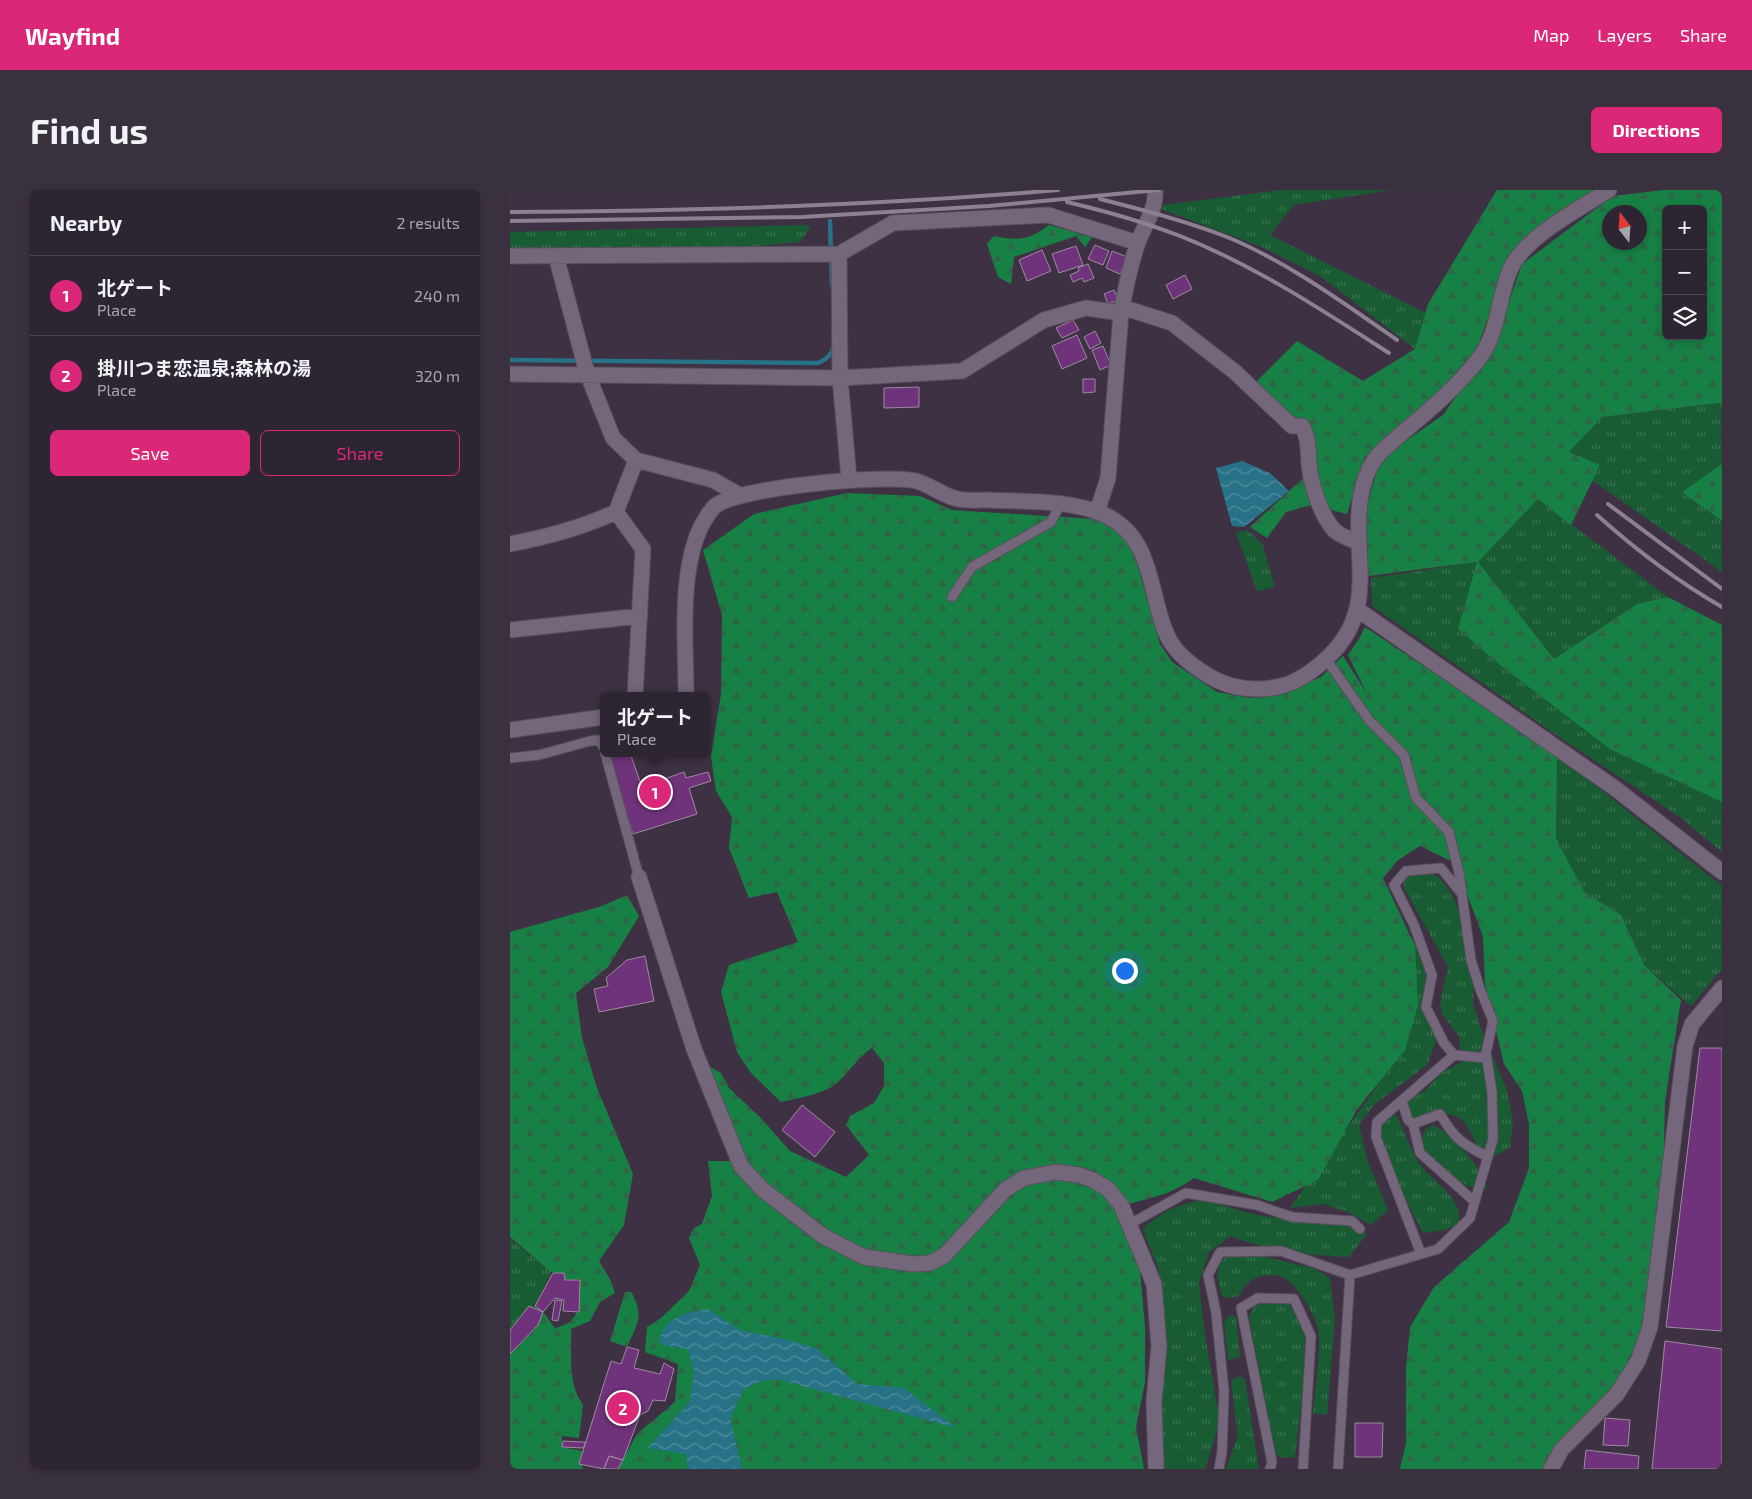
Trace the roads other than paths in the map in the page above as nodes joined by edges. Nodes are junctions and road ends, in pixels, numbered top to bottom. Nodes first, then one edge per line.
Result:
1 (1155, 190) edge
2 (1609, 190) edge
3 (1138, 243) junction
4 (839, 254) junction
5 (510, 256) edge
6 (556, 256) junction
7 (1122, 310) junction
8 (586, 373) junction
9 (510, 374) edge
10 (840, 378) junction
11 (636, 460) junction
12 (849, 479) junction
13 (741, 496) junction
14 (1060, 504) junction
15 (616, 512) junction
16 (1097, 512) junction
17 (1358, 542) junction
18 (510, 544) edge
19 (952, 597) dead end
20 (1358, 610) junction
21 (640, 616) junction
22 (510, 630) edge
23 (1326, 660) junction
24 (635, 692) edge
25 (686, 692) edge
26 (600, 718) edge
27 (510, 730) edge
28 (600, 743) edge
29 (606, 757) edge
30 (510, 758) edge
31 (1722, 872) edge
32 (639, 877) joint
33 (1461, 893) junction
34 (1722, 988) edge
35 (1454, 1055) junction
36 (1487, 1058) junction
37 (1402, 1101) junction
38 (1413, 1124) junction
39 (1488, 1157) junction
40 (1474, 1202) junction
41 (1128, 1225) junction
42 (1360, 1229) dead end
43 (1421, 1254) junction
44 (1350, 1275) junction
45 (1156, 1469) edge
46 (1219, 1469) edge
47 (1270, 1469) edge
48 (1303, 1469) edge
49 (1338, 1469) edge
50 (1551, 1469) edge

1 - 3 street
2 - 17 street
3 - 4 street
3 - 7 street
4 - 6 street
4 - 10 street
5 - 6 street
6 - 8 street
7 - 10 street
7 - 16 street
7 - 17 street
8 - 9 street
8 - 10 street
8 - 11 street
10 - 12 street
11 - 13 street
11 - 15 street
12 - 13 street
12 - 14 street
13 - 25 street
14 - 16 street
14 - 19 lane
15 - 18 street
15 - 21 street
16 - 23 street
17 - 20 street
20 - 23 street
20 - 31 street
21 - 22 street
21 - 24 street
23 - 33 lane
26 - 27 street
28 - 30 lane
29 - 32 lane
32 - 41 street
33 - 35 lane
33 - 36 lane
34 - 50 street
35 - 36 lane
35 - 37 lane
36 - 39 lane
37 - 38 lane
37 - 43 lane
38 - 39 lane
38 - 40 lane
39 - 40 lane
40 - 43 lane
41 - 42 lane
41 - 45 street
43 - 44 lane
44 - 46 lane
44 - 49 lane
47 - 48 lane

